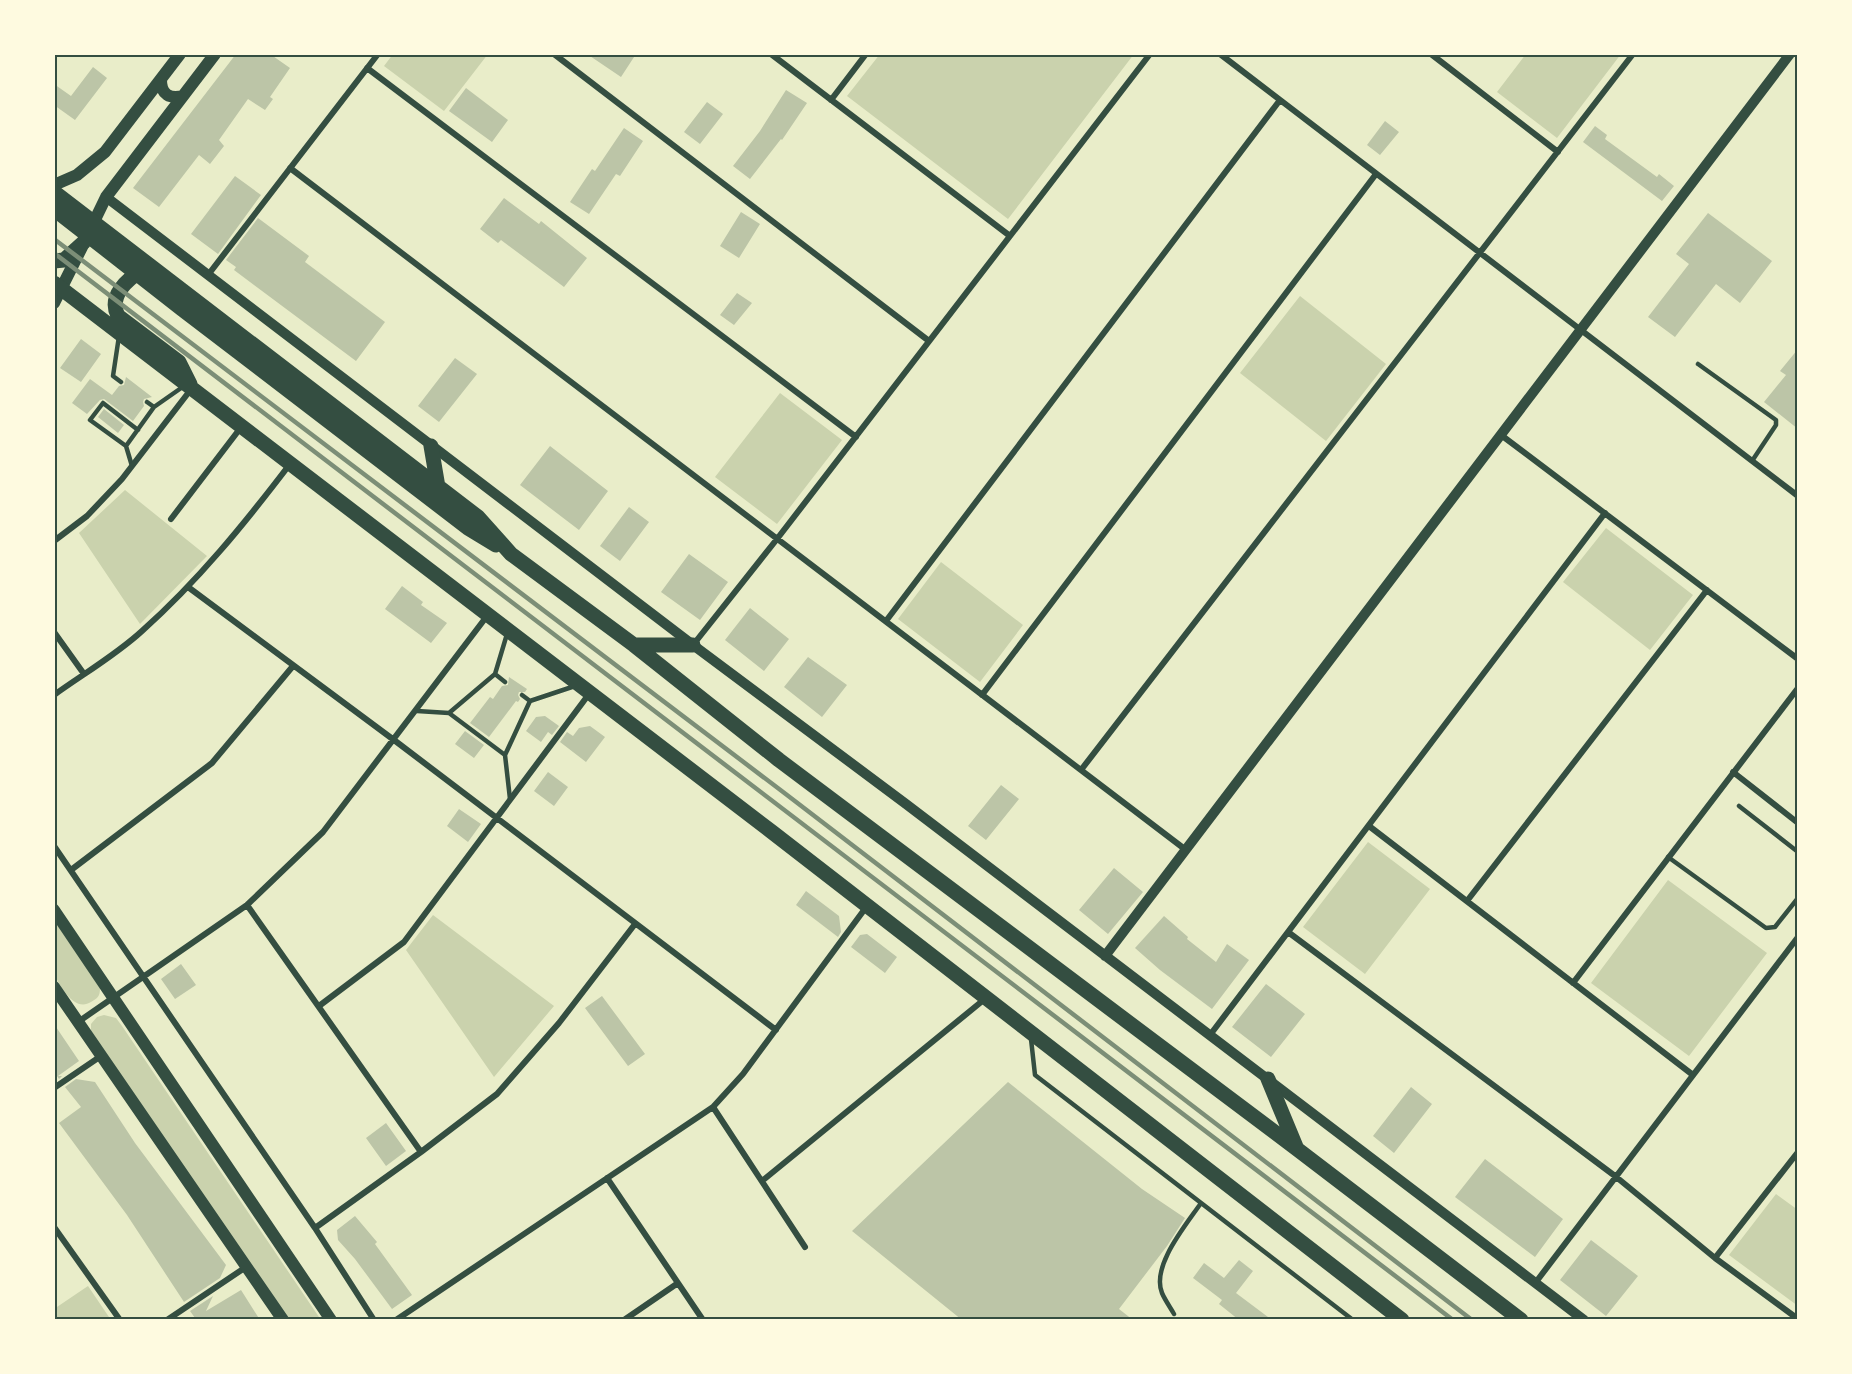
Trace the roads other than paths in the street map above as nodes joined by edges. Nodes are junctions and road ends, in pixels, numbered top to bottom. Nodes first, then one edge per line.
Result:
1 (180, 54) edge
2 (215, 54) edge
3 (378, 54) edge
4 (554, 54) edge
5 (771, 54) edge
6 (866, 54) edge
7 (1150, 54) edge
8 (1220, 54) edge
9 (1431, 54) edge
10 (1633, 54) edge
11 (1790, 54) edge
12 (367, 68) junction
13 (161, 80) junction
14 (183, 96) junction
15 (831, 100) junction
16 (1280, 100) junction
17 (1558, 152) junction
18 (290, 168) junction
19 (1376, 174) junction
20 (54, 185) edge
21 (54, 192) edge
22 (106, 197) junction
23 (54, 209) edge
24 (93, 223) junction
25 (1010, 236) junction
26 (84, 242) junction
27 (1480, 253) junction
28 (54, 261) edge
29 (150, 266) junction
30 (208, 275) junction
31 (58, 286) edge
32 (54, 303) edge
33 (1581, 331) junction
34 (120, 333) junction
35 (929, 341) junction
36 (1698, 364) dead end
37 (122, 382) dead end
38 (189, 386) junction
39 (147, 402) dead end
40 (154, 407) junction
41 (242, 426) junction
42 (138, 430) junction
43 (1502, 435) junction
44 (855, 437) junction
45 (126, 446) junction
46 (431, 446) junction
47 (1752, 461) junction
48 (291, 463) junction
49 (132, 466) junction
50 (438, 487) junction
51 (1798, 496) edge
52 (1605, 513) junction
53 (171, 519) dead end
54 (777, 539) junction
55 (54, 541) edge
56 (511, 554) junction
57 (188, 587) junction
58 (1707, 590) junction
59 (487, 615) junction
60 (886, 621) junction
61 (508, 631) junction
62 (54, 632) edge
63 (634, 645) junction
64 (693, 645) junction
65 (1798, 659) edge
66 (292, 666) junction
67 (84, 674) junction
68 (495, 674) junction
69 (505, 682) dead end
70 (1798, 688) edge
71 (584, 689) junction
72 (54, 695) edge
73 (522, 695) dead end
74 (982, 695) junction
75 (530, 701) junction
76 (417, 711) junction
77 (449, 713) junction
78 (394, 740) junction
79 (505, 755) junction
80 (1081, 770) junction
81 (1733, 772) junction
82 (510, 799) junction
83 (1739, 806) dead end
84 (496, 818) junction
85 (1798, 823) edge
86 (1368, 826) junction
87 (54, 846) edge
88 (1186, 850) junction
89 (1798, 852) edge
90 (1668, 857) junction
91 (71, 870) junction
92 (1798, 898) edge
93 (1467, 901) junction
94 (247, 905) junction
95 (867, 905) junction
96 (54, 910) edge
97 (635, 924) junction
98 (1288, 932) junction
99 (1798, 938) edge
100 (1105, 956) junction
101 (144, 977) junction
102 (1573, 982) junction
103 (54, 987) edge
104 (113, 998) junction
105 (986, 998) junction
106 (319, 1006) junction
107 (78, 1022) junction
108 (776, 1030) junction
109 (1031, 1033) junction
110 (1210, 1035) junction
111 (101, 1056) junction
112 (1693, 1075) junction
113 (1268, 1079) junction
114 (54, 1088) edge
115 (713, 1107) junction
116 (1297, 1149) junction
117 (421, 1152) junction
118 (1798, 1152) edge
119 (1616, 1176) junction
120 (607, 1179) junction
121 (762, 1181) junction
122 (1201, 1203) junction
123 (54, 1227) edge
124 (315, 1228) junction
125 (805, 1246) dead end
126 (1715, 1258) junction
127 (246, 1266) junction
128 (678, 1282) junction
129 (1536, 1282) junction
130 (1174, 1314) dead end
131 (1798, 1319) edge
132 (120, 1320) edge
133 (167, 1320) edge
134 (283, 1320) edge
135 (332, 1320) edge
136 (374, 1320) edge
137 (396, 1320) edge
138 (624, 1320) edge
139 (703, 1320) edge
140 (1353, 1320) edge
141 (1402, 1320) edge
142 (1521, 1320) edge
143 (1584, 1320) edge

1 - 13 main road
2 - 14 main road
3 - 12 street
4 - 35 street
5 - 15 street
6 - 15 street
7 - 25 street
8 - 16 street
9 - 17 street
10 - 17 street
11 - 33 street
12 - 18 street
12 - 44 street
13 - 14 main road
13 - 20 main road
14 - 22 main road
15 - 25 street
16 - 19 street
16 - 60 street
17 - 27 street
18 - 30 street
18 - 54 street
19 - 27 street
19 - 74 street
21 - 24 main road
22 - 24 main road
22 - 30 street
23 - 56 main road
24 - 26 main road
24 - 29 main road
25 - 35 street
26 - 28 main road
26 - 31 main road
27 - 33 street
27 - 80 street
29 - 38 main road
29 - 50 main road
30 - 46 street
31 - 32 main road
31 - 34 main road
33 - 43 street
33 - 47 street
34 - 37 lane
34 - 38 main road
35 - 44 street
36 - 47 lane
38 - 40 lane
38 - 41 main road
38 - 49 street
39 - 40 lane
40 - 42 lane
41 - 48 main road
41 - 53 street
42 - 45 lane
42 - 45 lane
43 - 52 street
43 - 88 street
44 - 54 street
45 - 49 lane
46 - 50 main road
46 - 64 street
47 - 51 street
48 - 57 street
48 - 59 main road
49 - 55 street
50 - 56 main road
52 - 58 street
52 - 86 street
54 - 60 street
54 - 64 street
56 - 63 main road
57 - 66 street
57 - 67 street
58 - 65 street
58 - 93 street
59 - 61 main road
59 - 76 street
60 - 74 street
61 - 68 lane
61 - 71 main road
62 - 67 street
63 - 64 main road
63 - 116 main road
64 - 100 street
66 - 78 street
66 - 91 street
67 - 72 street
68 - 69 lane
68 - 77 lane
70 - 81 street
71 - 75 lane
71 - 82 street
71 - 95 main road
73 - 75 lane
74 - 80 street
75 - 79 lane
76 - 77 lane
76 - 78 street
77 - 79 lane
78 - 84 street
78 - 94 street
79 - 82 lane
80 - 88 street
81 - 85 street
81 - 90 street
82 - 84 street
83 - 89 lane
84 - 97 street
84 - 106 street
86 - 93 street
86 - 98 street
87 - 91 street
88 - 100 street
90 - 92 lane
90 - 102 street
91 - 101 street
93 - 102 street
94 - 101 street
94 - 106 street
95 - 105 main road
95 - 108 street
96 - 104 main road
97 - 108 street
97 - 117 street
98 - 110 street
98 - 119 street
99 - 112 street
100 - 110 street
101 - 104 street
101 - 124 street
102 - 112 street
103 - 107 main road
104 - 107 street
104 - 135 main road
105 - 109 main road
105 - 121 street
106 - 117 street
107 - 111 main road
108 - 115 street
109 - 122 lane
109 - 141 main road
110 - 113 street
111 - 114 street
111 - 127 main road
112 - 119 street
113 - 116 main road
113 - 129 street
115 - 120 street
115 - 121 street
116 - 142 main road
117 - 124 street
118 - 126 street
119 - 126 street
119 - 129 street
120 - 128 street
120 - 137 street
121 - 125 street
122 - 130 lane
122 - 140 lane
123 - 132 street
124 - 136 street
126 - 131 street
127 - 133 street
127 - 134 main road
128 - 138 street
128 - 139 street
129 - 143 street

